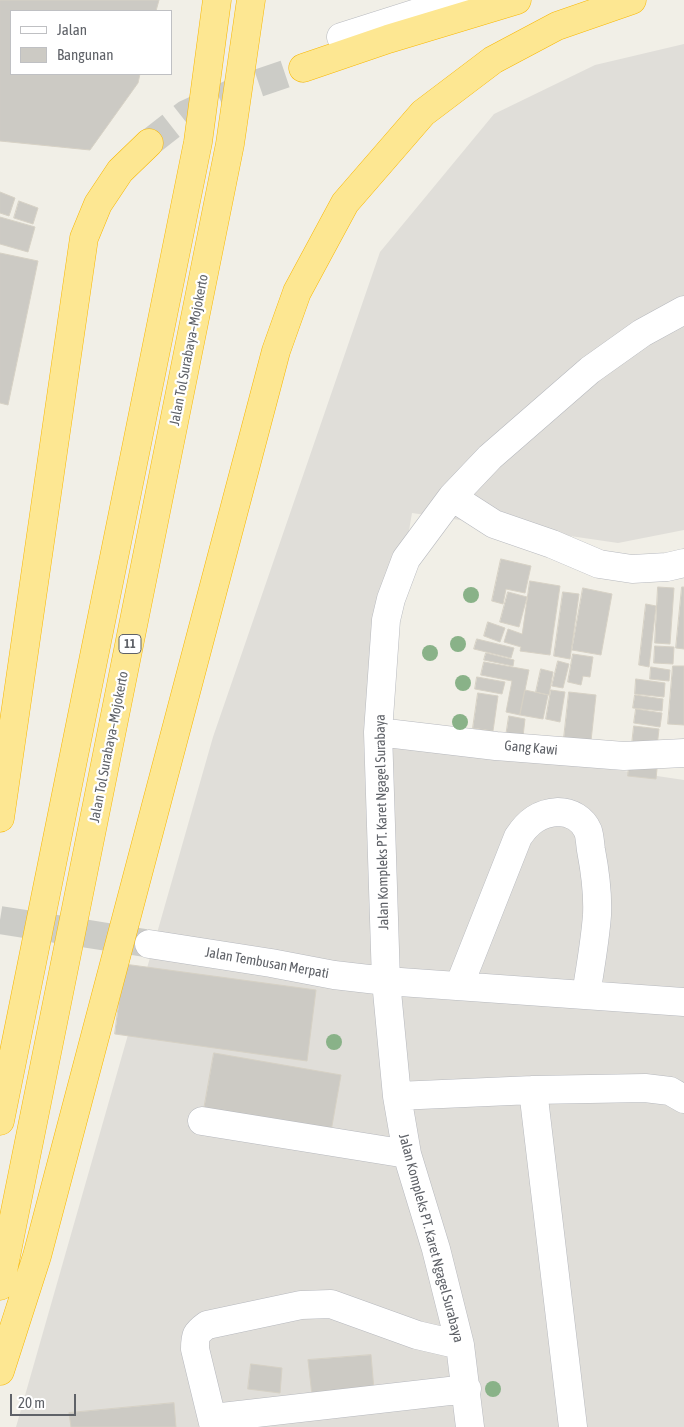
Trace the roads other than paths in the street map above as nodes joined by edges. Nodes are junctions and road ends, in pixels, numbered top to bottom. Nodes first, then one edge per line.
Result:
1 (217, 0) edge
2 (251, 0) edge
3 (458, 0) edge
4 (517, 0) edge
5 (632, 0) edge
6 (341, 37) dead end
7 (303, 68) tunnel mouth
8 (149, 144) tunnel mouth
9 (684, 310) edge
10 (452, 497) junction
11 (684, 563) edge
12 (378, 732) junction
13 (684, 753) edge
14 (0, 818) edge
15 (149, 944) tunnel mouth
16 (386, 981) junction
17 (459, 986) junction
18 (586, 995) junction
19 (684, 1002) edge
20 (533, 1090) junction
21 (397, 1096) junction
22 (684, 1098) edge
23 (0, 1121) edge
24 (202, 1121) dead end
25 (407, 1154) junction
26 (0, 1286) edge
27 (460, 1345) junction
28 (0, 1371) edge
29 (467, 1389) junction
30 (213, 1423) edge
31 (470, 1427) edge
32 (573, 1427) edge

1 - 23 highway, 11
2 - 26 highway, Jalan Tol Surabaya–Mojokerto / 11
3 - 6 street
4 - 7 highway
5 - 28 highway
8 - 14 highway
9 - 10 street, Jalan Kompleks PT. Karet Ngagel Surabaya
10 - 11 street
10 - 12 street, Jalan Kompleks PT. Karet Ngagel Surabaya
12 - 13 street, Gang Kawi
12 - 16 street, Jalan Kompleks PT. Karet Ngagel Surabaya
15 - 16 street, Jalan Tembusan Merpati
16 - 17 street, Jalan Tembusan Merpati
16 - 21 street, Jalan Kompleks PT. Karet Ngagel Surabaya
17 - 18 street, Jalan Tembusan Merpati
17 - 18 street
18 - 19 street, Jalan Tembusan Merpati
20 - 21 street
20 - 22 street
20 - 32 street
21 - 25 street, Jalan Kompleks PT. Karet Ngagel Surabaya
24 - 25 street
25 - 27 street, Jalan Kompleks PT. Karet Ngagel Surabaya
27 - 29 street, Jalan Kompleks PT. Karet Ngagel Surabaya
27 - 30 street
29 - 30 street
29 - 31 street, Jalan Kompleks PT. Karet Ngagel Surabaya

